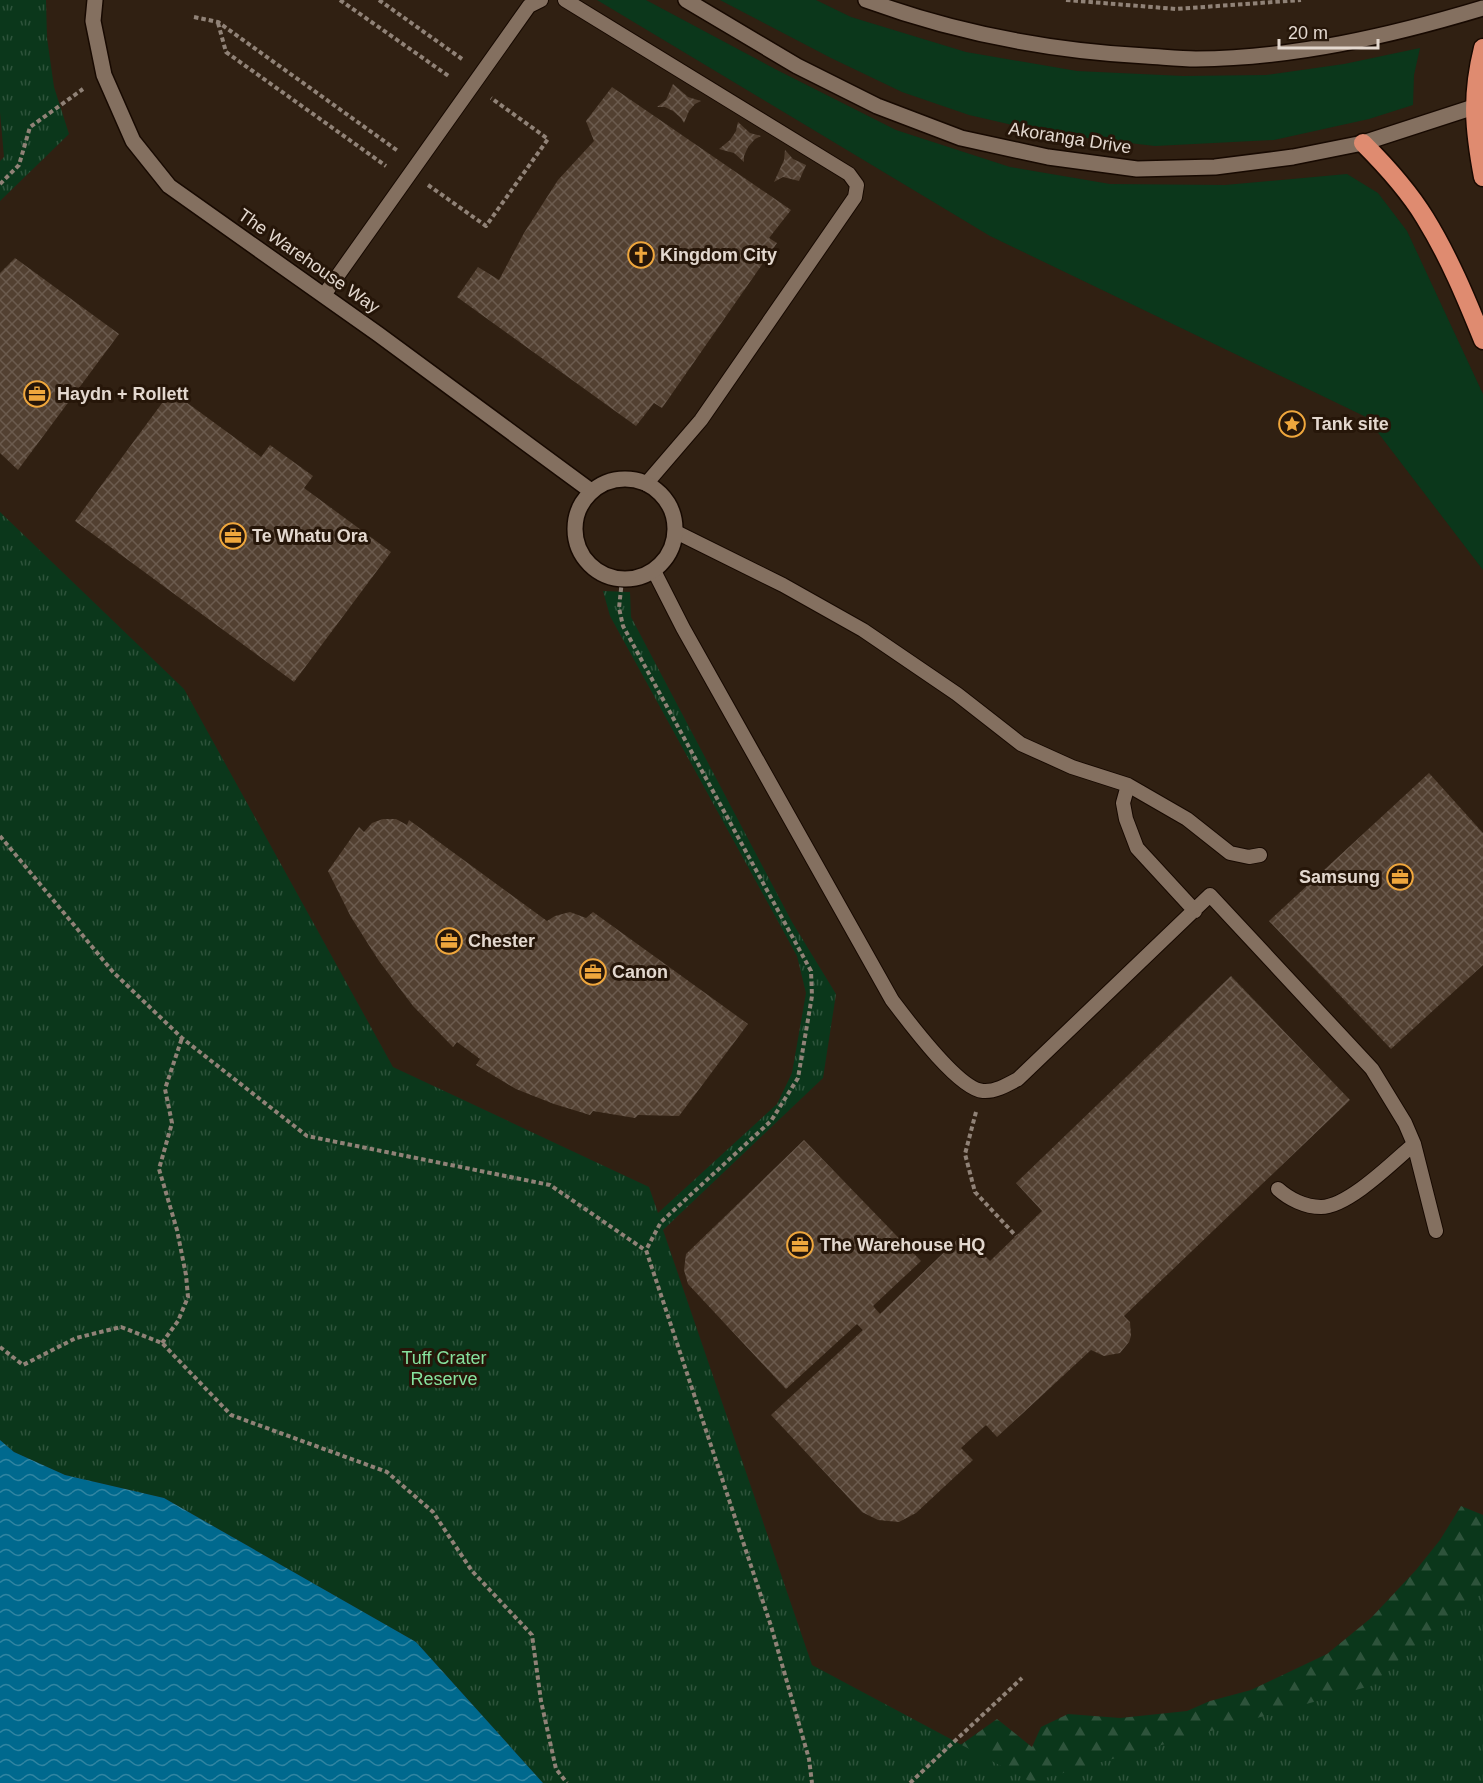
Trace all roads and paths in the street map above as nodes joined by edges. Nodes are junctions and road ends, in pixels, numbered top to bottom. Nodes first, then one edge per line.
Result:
1 (95, 0) edge
2 (340, 0) edge
3 (379, 0) edge
4 (541, 0) edge
5 (565, 0) edge
6 (686, 0) edge
7 (866, 0) edge
8 (1066, 0) edge
9 (1301, 0) edge
10 (1483, 8) edge
11 (194, 17) dead end
12 (218, 22) junction
13 (1483, 48) edge
14 (454, 72) junction
15 (104, 75) junction
16 (473, 85) junction
17 (1478, 106) edge
18 (1363, 142) junction
19 (410, 173) junction
20 (1483, 177) edge
21 (0, 184) edge
22 (324, 295) junction
23 (1483, 340) edge
24 (646, 484) junction
25 (591, 491) junction
26 (676, 532) junction
27 (654, 571) junction
28 (622, 580) junction
29 (1128, 785) junction
30 (0, 836) edge
31 (1260, 855) dead end
32 (1195, 911) junction
33 (182, 1038) junction
34 (982, 1091) junction
35 (1414, 1144) junction
36 (1278, 1189) dead end
37 (1436, 1231) dead end
38 (1016, 1236) dead end
39 (645, 1250) junction
40 (162, 1343) junction
41 (0, 1347) edge
42 (1022, 1678) dead end
43 (567, 1783) edge
44 (812, 1783) edge
45 (910, 1783) edge

1 - 15 main road, The Warehouse Way
2 - 14 path
3 - 14 path
4 - 16 lane
5 - 24 lane
6 - 18 main road, Akoranga Drive
7 - 10 main road
8 - 9 path
11 - 12 path
12 - 12 path
13 - 17 highway
14 - 16 path
15 - 21 path
15 - 22 main road, The Warehouse Way
16 - 19 lane
16 - 19 path
17 - 18 main road, Akoranga Drive
17 - 20 highway
18 - 23 highway
19 - 22 lane
22 - 25 main road, The Warehouse Way
24 - 25 main road
24 - 26 main road
25 - 28 main road
26 - 27 main road
26 - 29 lane
27 - 28 main road
27 - 34 lane
28 - 39 path
29 - 31 lane
29 - 32 lane
30 - 33 path
32 - 34 lane
32 - 35 lane
33 - 39 path
33 - 40 path
34 - 38 path
35 - 36 lane
35 - 37 lane
39 - 44 path
40 - 41 path
40 - 43 path
42 - 45 path

